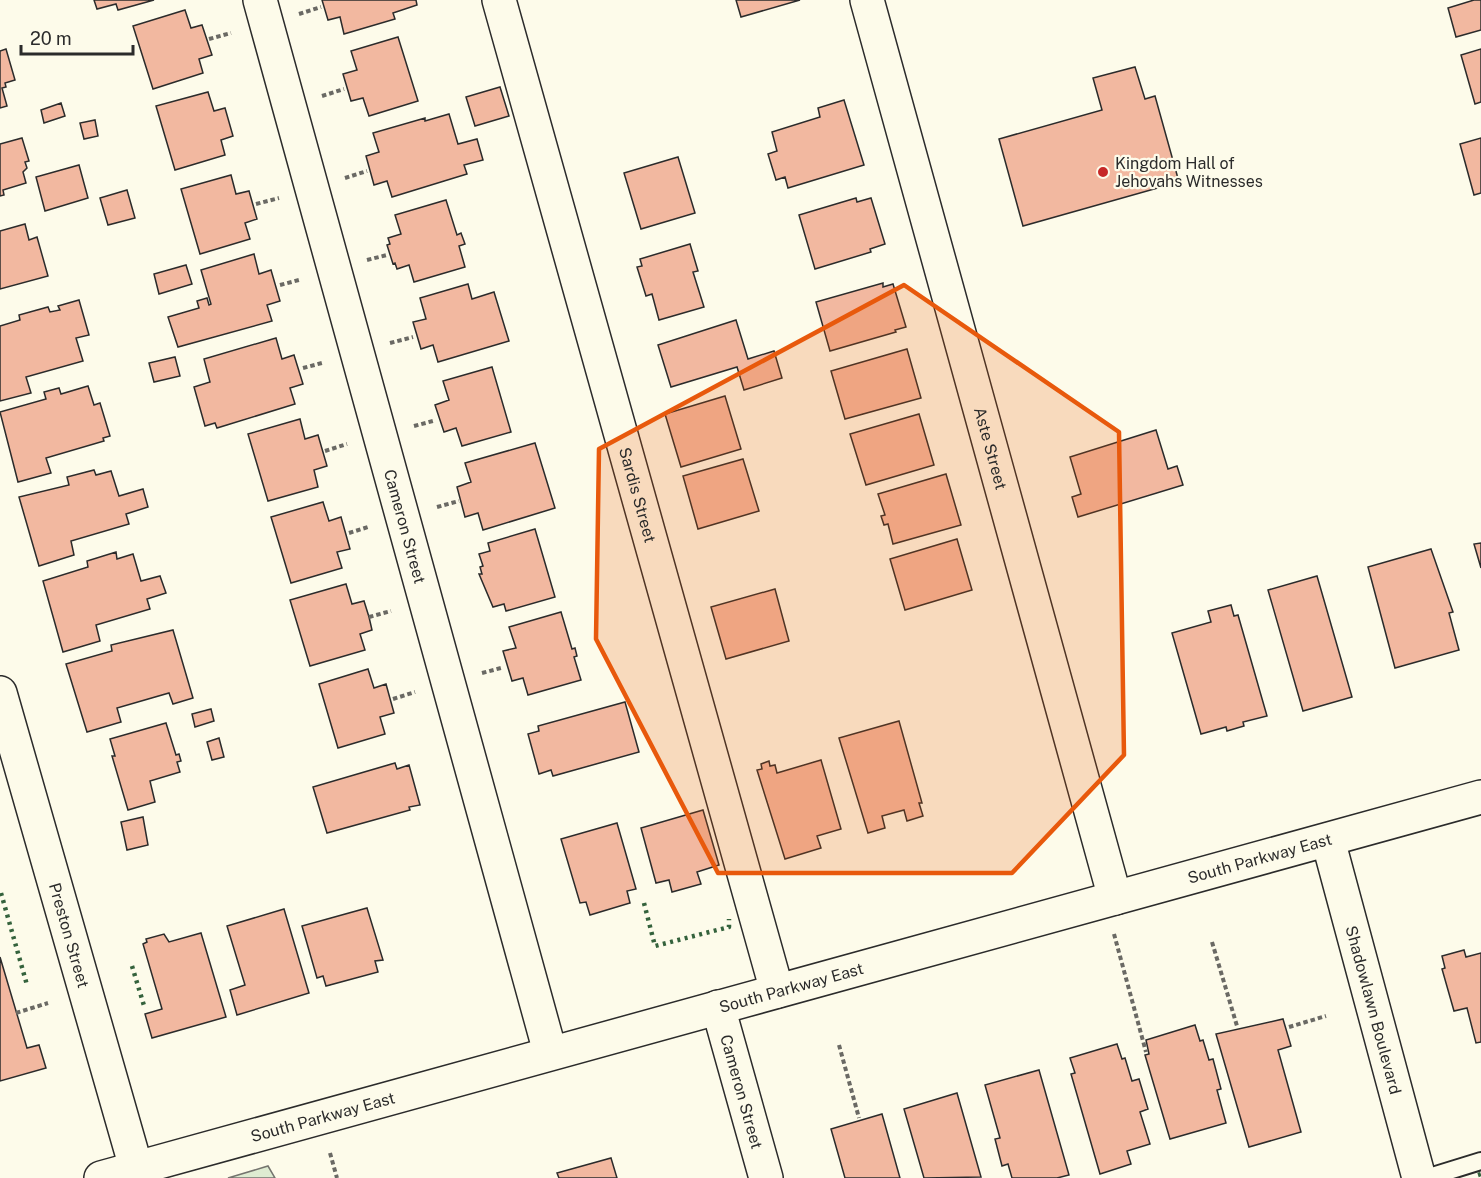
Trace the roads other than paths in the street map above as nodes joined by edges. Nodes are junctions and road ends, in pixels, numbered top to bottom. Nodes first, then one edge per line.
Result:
1 (260, 0) edge
2 (500, 0) edge
3 (867, 0) edge
4 (0, 693) edge
5 (1481, 797) edge
6 (1328, 840) junction
7 (1116, 898) junction
8 (777, 991) junction
9 (718, 1007) junction
10 (550, 1052) junction
11 (1481, 1161) edge
12 (137, 1173) edge
13 (101, 1178) edge
14 (766, 1178) edge
15 (1419, 1178) edge
16 (1426, 1178) edge

1 - 10 street, Cameron Street
2 - 8 street, Sardis Street
3 - 7 street, Aste Street
4 - 12 street, Preston Street
5 - 6 street, South Parkway East
6 - 7 street, South Parkway East
6 - 15 street, Shadowlawn Boulevard
7 - 8 street, South Parkway East
8 - 9 street, South Parkway East
9 - 10 street, South Parkway East
9 - 14 street, Cameron Street
10 - 12 street, South Parkway East
11 - 16 lane
12 - 13 street, South Parkway East

